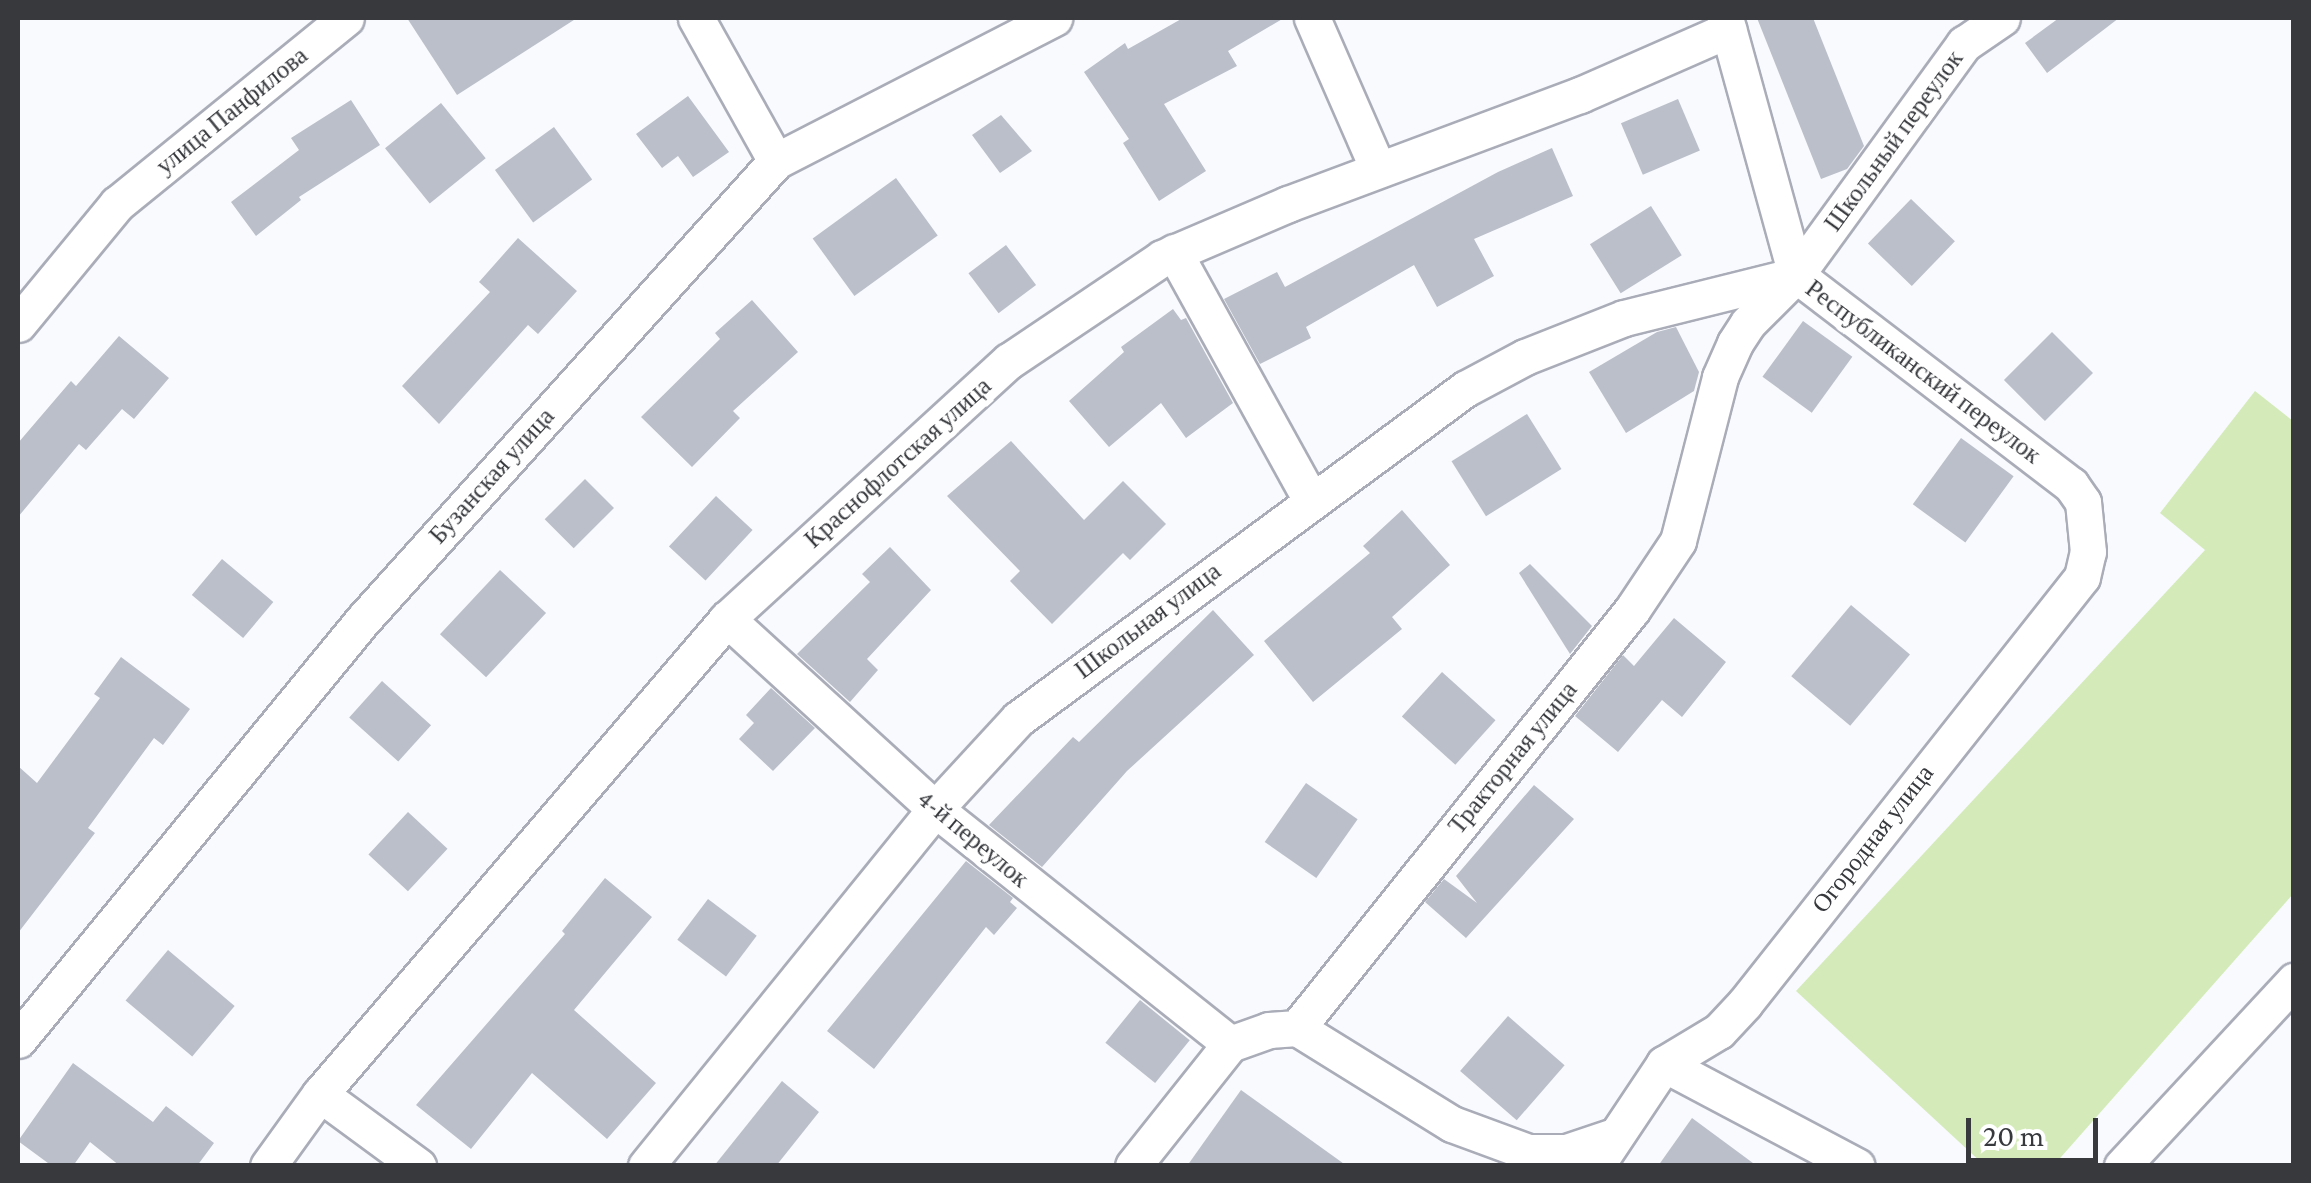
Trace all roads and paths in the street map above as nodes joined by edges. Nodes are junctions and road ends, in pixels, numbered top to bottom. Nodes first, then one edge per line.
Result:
1 (346, 18) edge
2 (696, 18) edge
3 (1054, 18) edge
4 (1312, 18) edge
5 (2002, 18) edge
6 (1726, 24) edge
7 (776, 162) junction
8 (1378, 169) junction
9 (1174, 252) junction
10 (1796, 275) junction
11 (18, 324) edge
12 (2071, 486) joint
13 (1311, 500) junction
14 (727, 619) junction
15 (935, 808) junction
16 (2294, 981) edge
17 (1297, 1028) junction
18 (18, 1040) edge
19 (1230, 1044) junction
20 (1664, 1064) junction
21 (320, 1094) junction
22 (1605, 1151) edge
23 (268, 1166) edge
24 (418, 1166) edge
25 (646, 1166) edge
26 (1133, 1166) edge
27 (1857, 1166) edge
28 (2122, 1166) edge

1 - 11 street, улица Панфилова
2 - 7 street
3 - 7 street, Бузанская улица
4 - 8 street
5 - 10 street, Школьный переулок
6 - 8 street, Краснофлотская улица
6 - 10 street, Республиканский переулок
7 - 18 street, Бузанская улица
8 - 9 street, Краснофлотская улица
9 - 13 street
9 - 14 street, Краснофлотская улица
10 - 12 street, Республиканский переулок
10 - 13 street, Школьная улица
10 - 17 street, Тракторная улица
12 - 20 street, Огородная улица
13 - 15 street, Школьная улица
14 - 15 street, 4-й переулок
14 - 21 street, Краснофлотская улица
15 - 19 street, 4-й переулок
15 - 25 street, Школьная улица
16 - 28 street
17 - 19 street
17 - 22 street
19 - 26 street
20 - 22 street, Огородная улица
20 - 27 street
21 - 23 street, Краснофлотская улица
21 - 24 street

